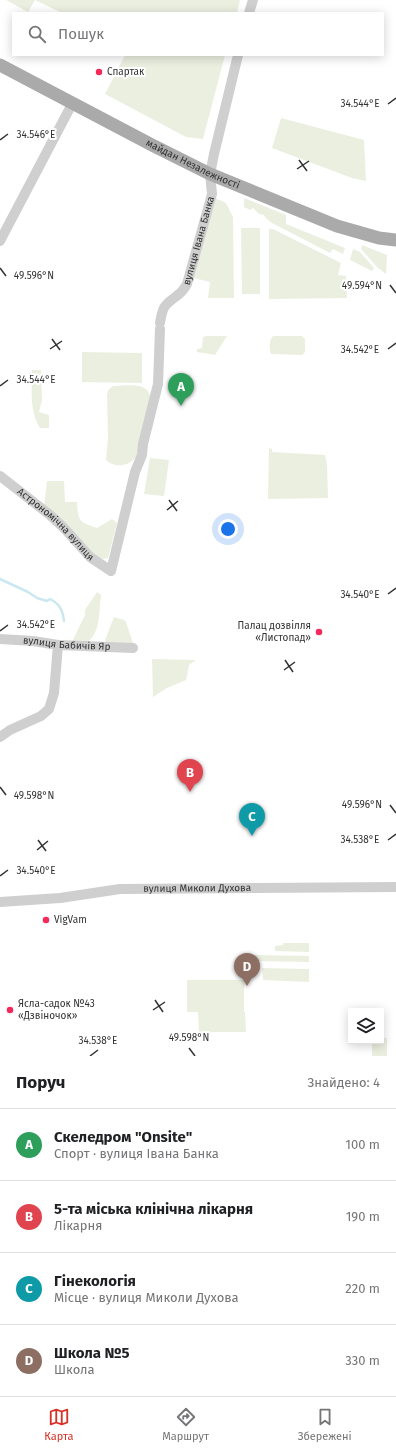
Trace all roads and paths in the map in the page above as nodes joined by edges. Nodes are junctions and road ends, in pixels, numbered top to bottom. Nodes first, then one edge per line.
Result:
1 (253, 0) edge
2 (249, 12) edge
3 (238, 56) edge
4 (0, 65) edge
5 (72, 104) junction
6 (210, 174) junction
7 (396, 240) edge
8 (0, 241) edge
9 (0, 476) edge
10 (111, 571) joint
11 (0, 639) edge
12 (58, 645) junction
13 (133, 648) dead end
14 (0, 737) edge
15 (396, 887) edge
16 (0, 902) edge

1 - 2 street
3 - 6 street, вулиця Івана Банка
4 - 5 main road, майдан Незалежності
5 - 6 main road, майдан Незалежності
5 - 8 street
6 - 7 main road, майдан Незалежності
6 - 10 street, вулиця Івана Банка
9 - 10 street, Астрономічна вулиця
11 - 12 street, вулиця Бабичів Яр
12 - 13 street, вулиця Бабичів Яр
12 - 14 street
15 - 16 street, вулиця Миколи Духова

